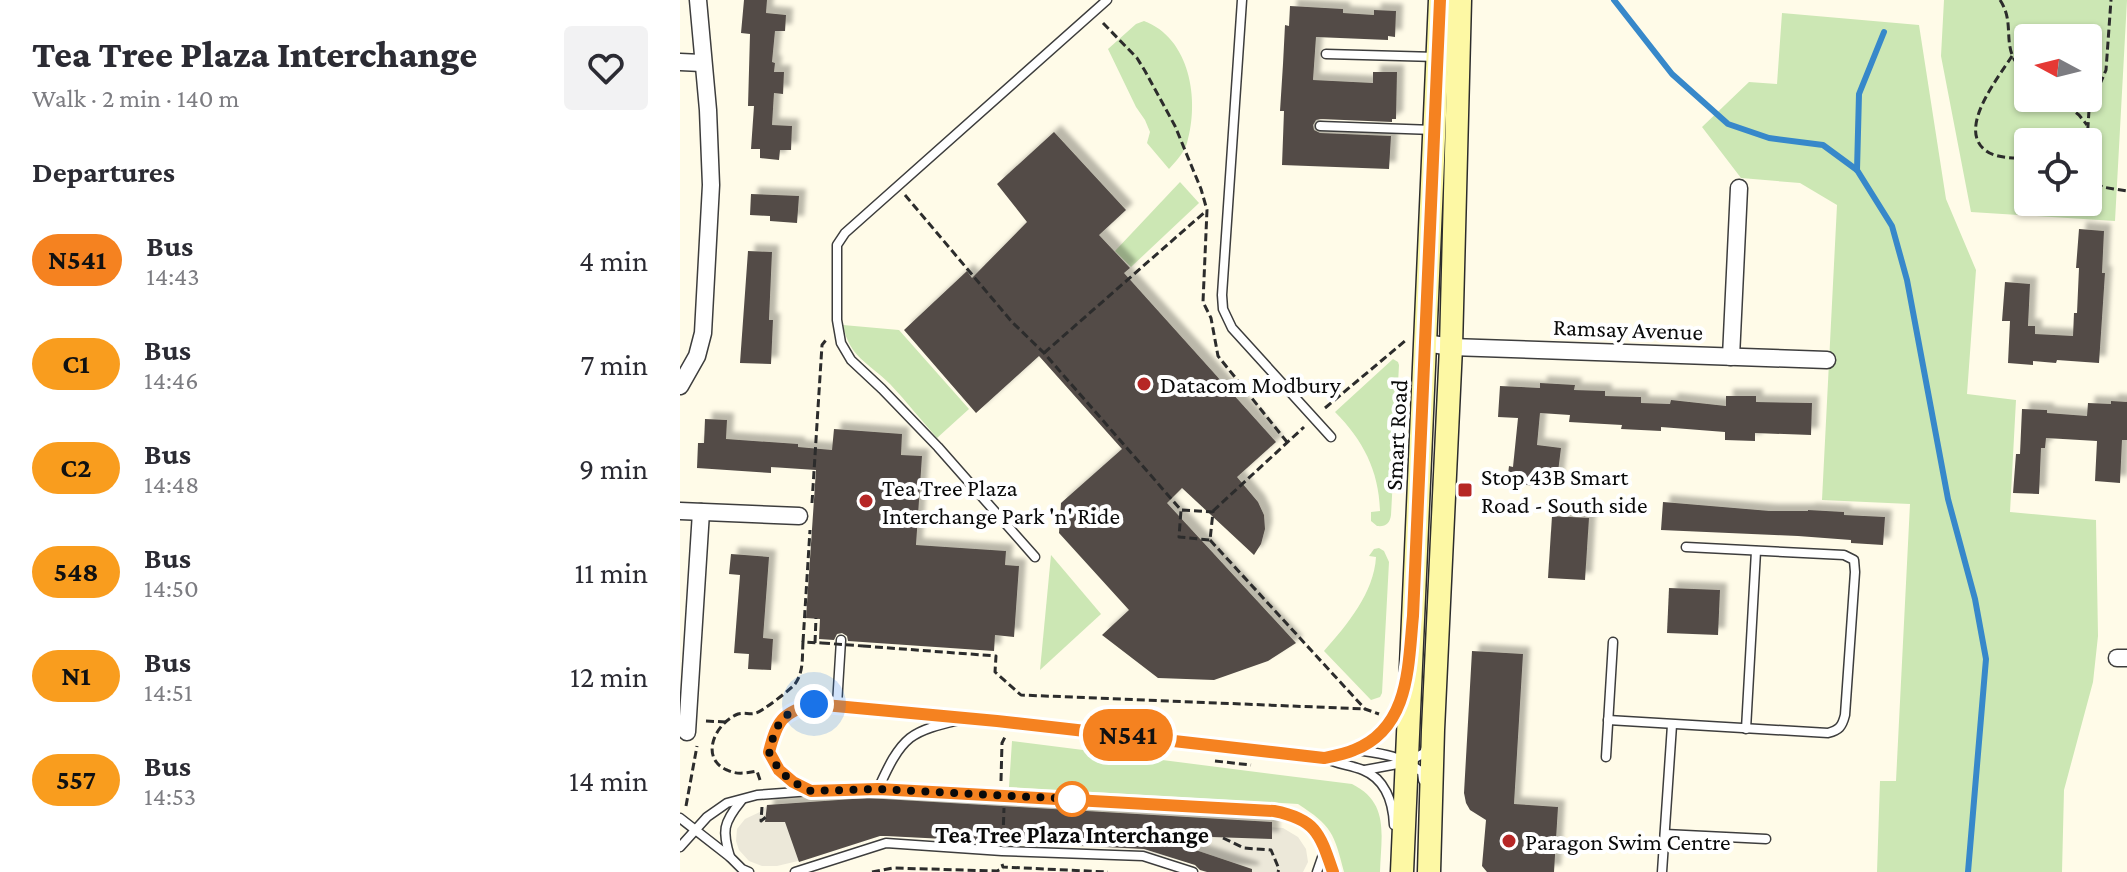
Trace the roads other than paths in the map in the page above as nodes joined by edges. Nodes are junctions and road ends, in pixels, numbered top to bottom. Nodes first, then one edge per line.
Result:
1 (698, 0) edge
2 (1107, 0) edge
3 (1242, 0) edge
4 (1440, 0) edge
5 (1460, 0) edge
6 (1326, 54) dead end
7 (1438, 57) junction
8 (680, 62) edge
9 (702, 63) junction
10 (1320, 126) dead end
11 (1435, 130) junction
12 (1739, 188) dead end
13 (1426, 343) junction
14 (1451, 347) junction
15 (1731, 357) junction
16 (1827, 360) dead end
17 (680, 386) edge
18 (1331, 437) dead end
19 (680, 511) edge
20 (701, 512) junction
21 (805, 516) road end
22 (1686, 547) dead end
23 (1756, 551) junction
24 (1035, 557) dead end
25 (1413, 616) junction
26 (841, 640) dead end
27 (1613, 642) dead end
28 (837, 705) junction
29 (968, 718) junction
30 (1608, 720) junction
31 (1672, 725) junction
32 (1746, 729) junction
33 (1433, 730) junction
34 (692, 738) road end
35 (1356, 750) junction
36 (1606, 757) dead end
37 (1324, 758) junction
38 (1408, 762) junction
39 (1365, 770) junction
40 (878, 789) junction
41 (811, 791) junction
42 (742, 800) junction
43 (680, 818) edge
44 (694, 830) junction
45 (1665, 834) junction
46 (1766, 839) dead end
47 (680, 847) edge
48 (1325, 848) junction
49 (730, 857) junction
50 (1430, 862) edge
51 (749, 872) edge
52 (795, 872) edge
53 (1193, 872) edge
54 (1317, 872) edge
55 (1333, 872) edge
56 (1399, 872) edge
57 (1662, 872) edge

1 - 9 street
2 - 24 lane
3 - 18 lane
4 - 7 main road, Smart Road
5 - 14 main road
6 - 7 lane
7 - 11 main road, Smart Road
8 - 9 street
9 - 17 street
10 - 11 lane
11 - 13 main road, Smart Road
12 - 15 street
13 - 14 street, Ramsay Avenue
13 - 25 main road, Smart Road
14 - 15 street, Ramsay Avenue
14 - 33 main road
15 - 16 street, Ramsay Avenue
19 - 20 street
20 - 21 street
20 - 34 street
22 - 23 lane
23 - 32 lane
23 - 32 lane
25 - 35 lane
25 - 38 main road, Smart Road
26 - 28 lane
27 - 30 lane
28 - 29 lane
28 - 41 lane
29 - 37 lane
29 - 40 lane
30 - 31 lane
30 - 36 lane
31 - 32 lane
31 - 45 lane
33 - 38 lane
33 - 50 main road
35 - 37 lane
35 - 38 lane
37 - 39 lane
38 - 39 lane
38 - 50 lane
38 - 56 main road, Smart Road
39 - 56 lane
40 - 41 lane
40 - 48 lane
41 - 42 lane
42 - 44 lane
42 - 49 lane
43 - 44 lane
44 - 47 lane
44 - 49 lane
45 - 46 lane
45 - 57 lane
48 - 54 lane
48 - 55 lane
49 - 51 lane
52 - 53 lane

